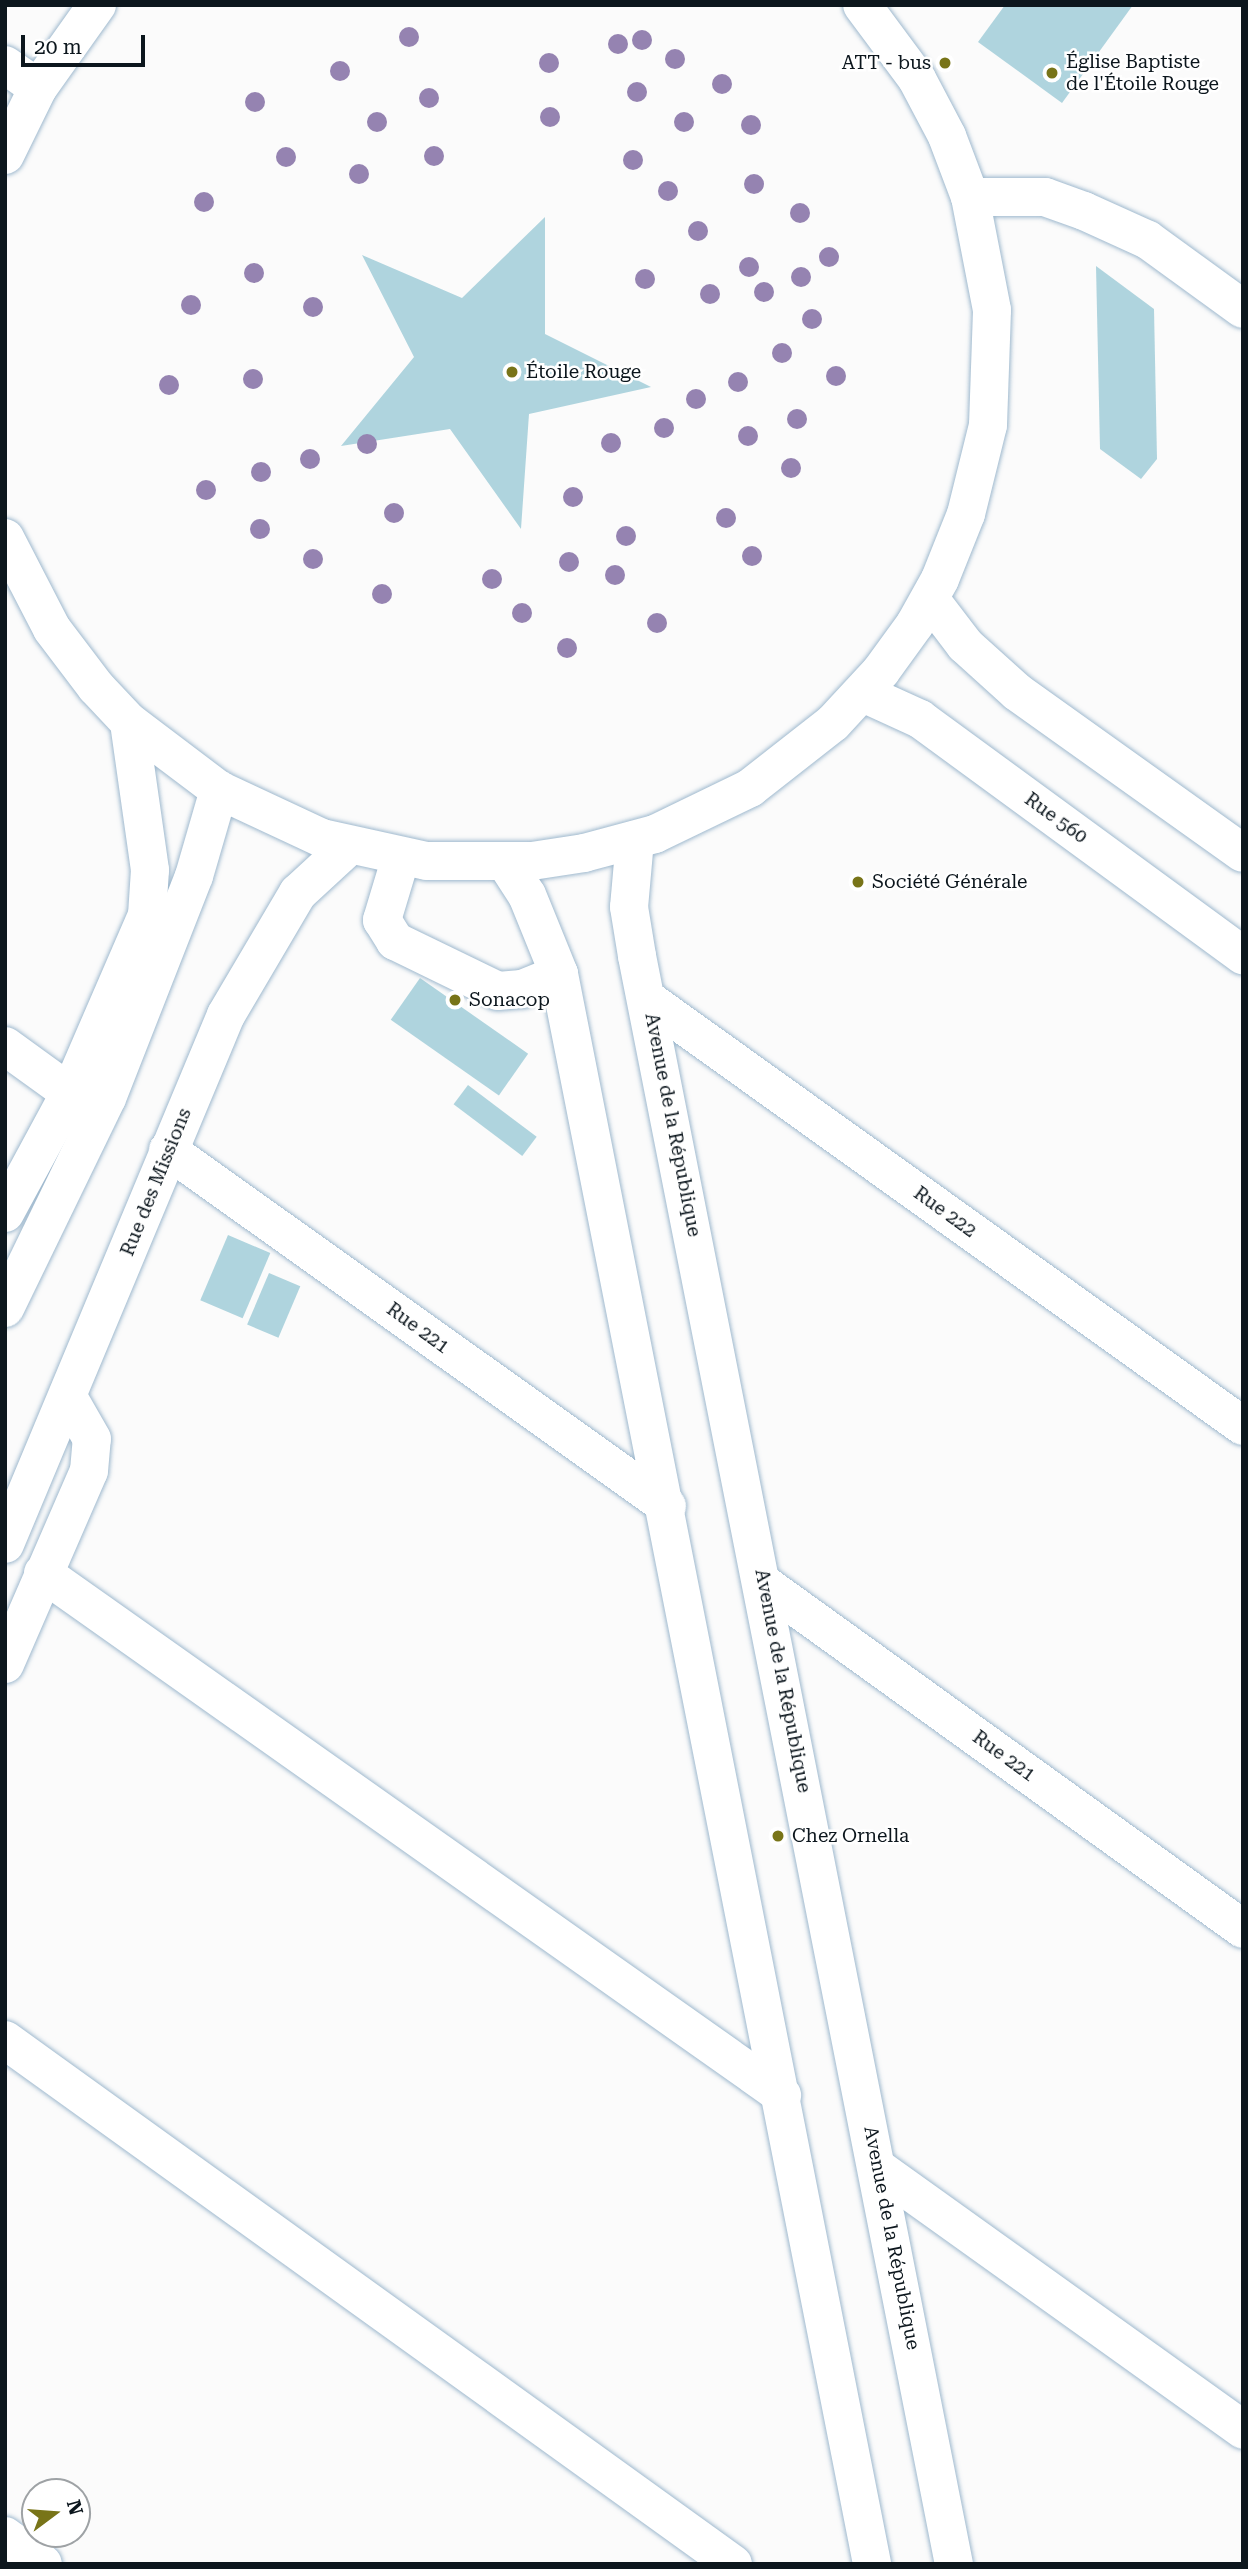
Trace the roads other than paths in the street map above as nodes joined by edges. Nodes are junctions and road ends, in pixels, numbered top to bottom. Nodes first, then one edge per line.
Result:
1 (97, 5) edge
2 (862, 5) edge
3 (5, 65) edge
4 (37, 88) junction
5 (5, 155) edge
6 (970, 197) junction
7 (1243, 309) edge
8 (5, 538) edge
9 (930, 599) junction
10 (863, 693) junction
11 (130, 722) junction
12 (219, 790) junction
13 (635, 840) junction
14 (349, 846) junction
15 (1243, 853) edge
16 (401, 857) junction
17 (506, 863) junction
18 (1243, 955) edge
19 (559, 974) junction
20 (647, 999) junction
21 (5, 1046) edge
22 (70, 1093) junction
23 (168, 1150) junction
24 (5, 1213) edge
25 (5, 1308) edge
26 (68, 1397) junction
27 (1243, 1426) edge
28 (667, 1506) junction
29 (5, 1544) edge
30 (43, 1573) junction
31 (764, 1584) junction
32 (5, 1664) edge
33 (1243, 1929) edge
34 (5, 2040) edge
35 (782, 2095) junction
36 (879, 2169) junction
37 (1243, 2430) edge
38 (5, 2536) edge
39 (43, 2564) edge
40 (733, 2564) edge
41 (872, 2564) edge
42 (954, 2564) edge

1 - 4 main road
2 - 6 main road
3 - 4 main road
4 - 5 main road
6 - 7 main road
6 - 9 main road
8 - 11 main road
9 - 10 main road
9 - 15 main road
10 - 13 main road
10 - 18 main road, Rue 560
11 - 12 main road
11 - 22 main road
12 - 14 main road
12 - 25 main road
13 - 17 main road
13 - 20 main road, Avenue de la République
14 - 16 main road
14 - 23 main road, Rue des Missions
16 - 17 main road
16 - 19 main road
17 - 19 main road
19 - 28 main road
20 - 27 main road, Rue 222
20 - 31 main road, Avenue de la République
21 - 22 main road
22 - 24 main road
23 - 26 main road, Rue des Missions
23 - 28 main road, Rue 221
26 - 29 main road, Rue des Missions
26 - 30 main road
28 - 35 main road
30 - 32 main road
30 - 35 main road
31 - 33 main road, Rue 221
31 - 36 main road, Avenue de la République
34 - 40 main road
35 - 41 main road
36 - 37 main road
36 - 42 main road, Avenue de la République
38 - 39 main road

